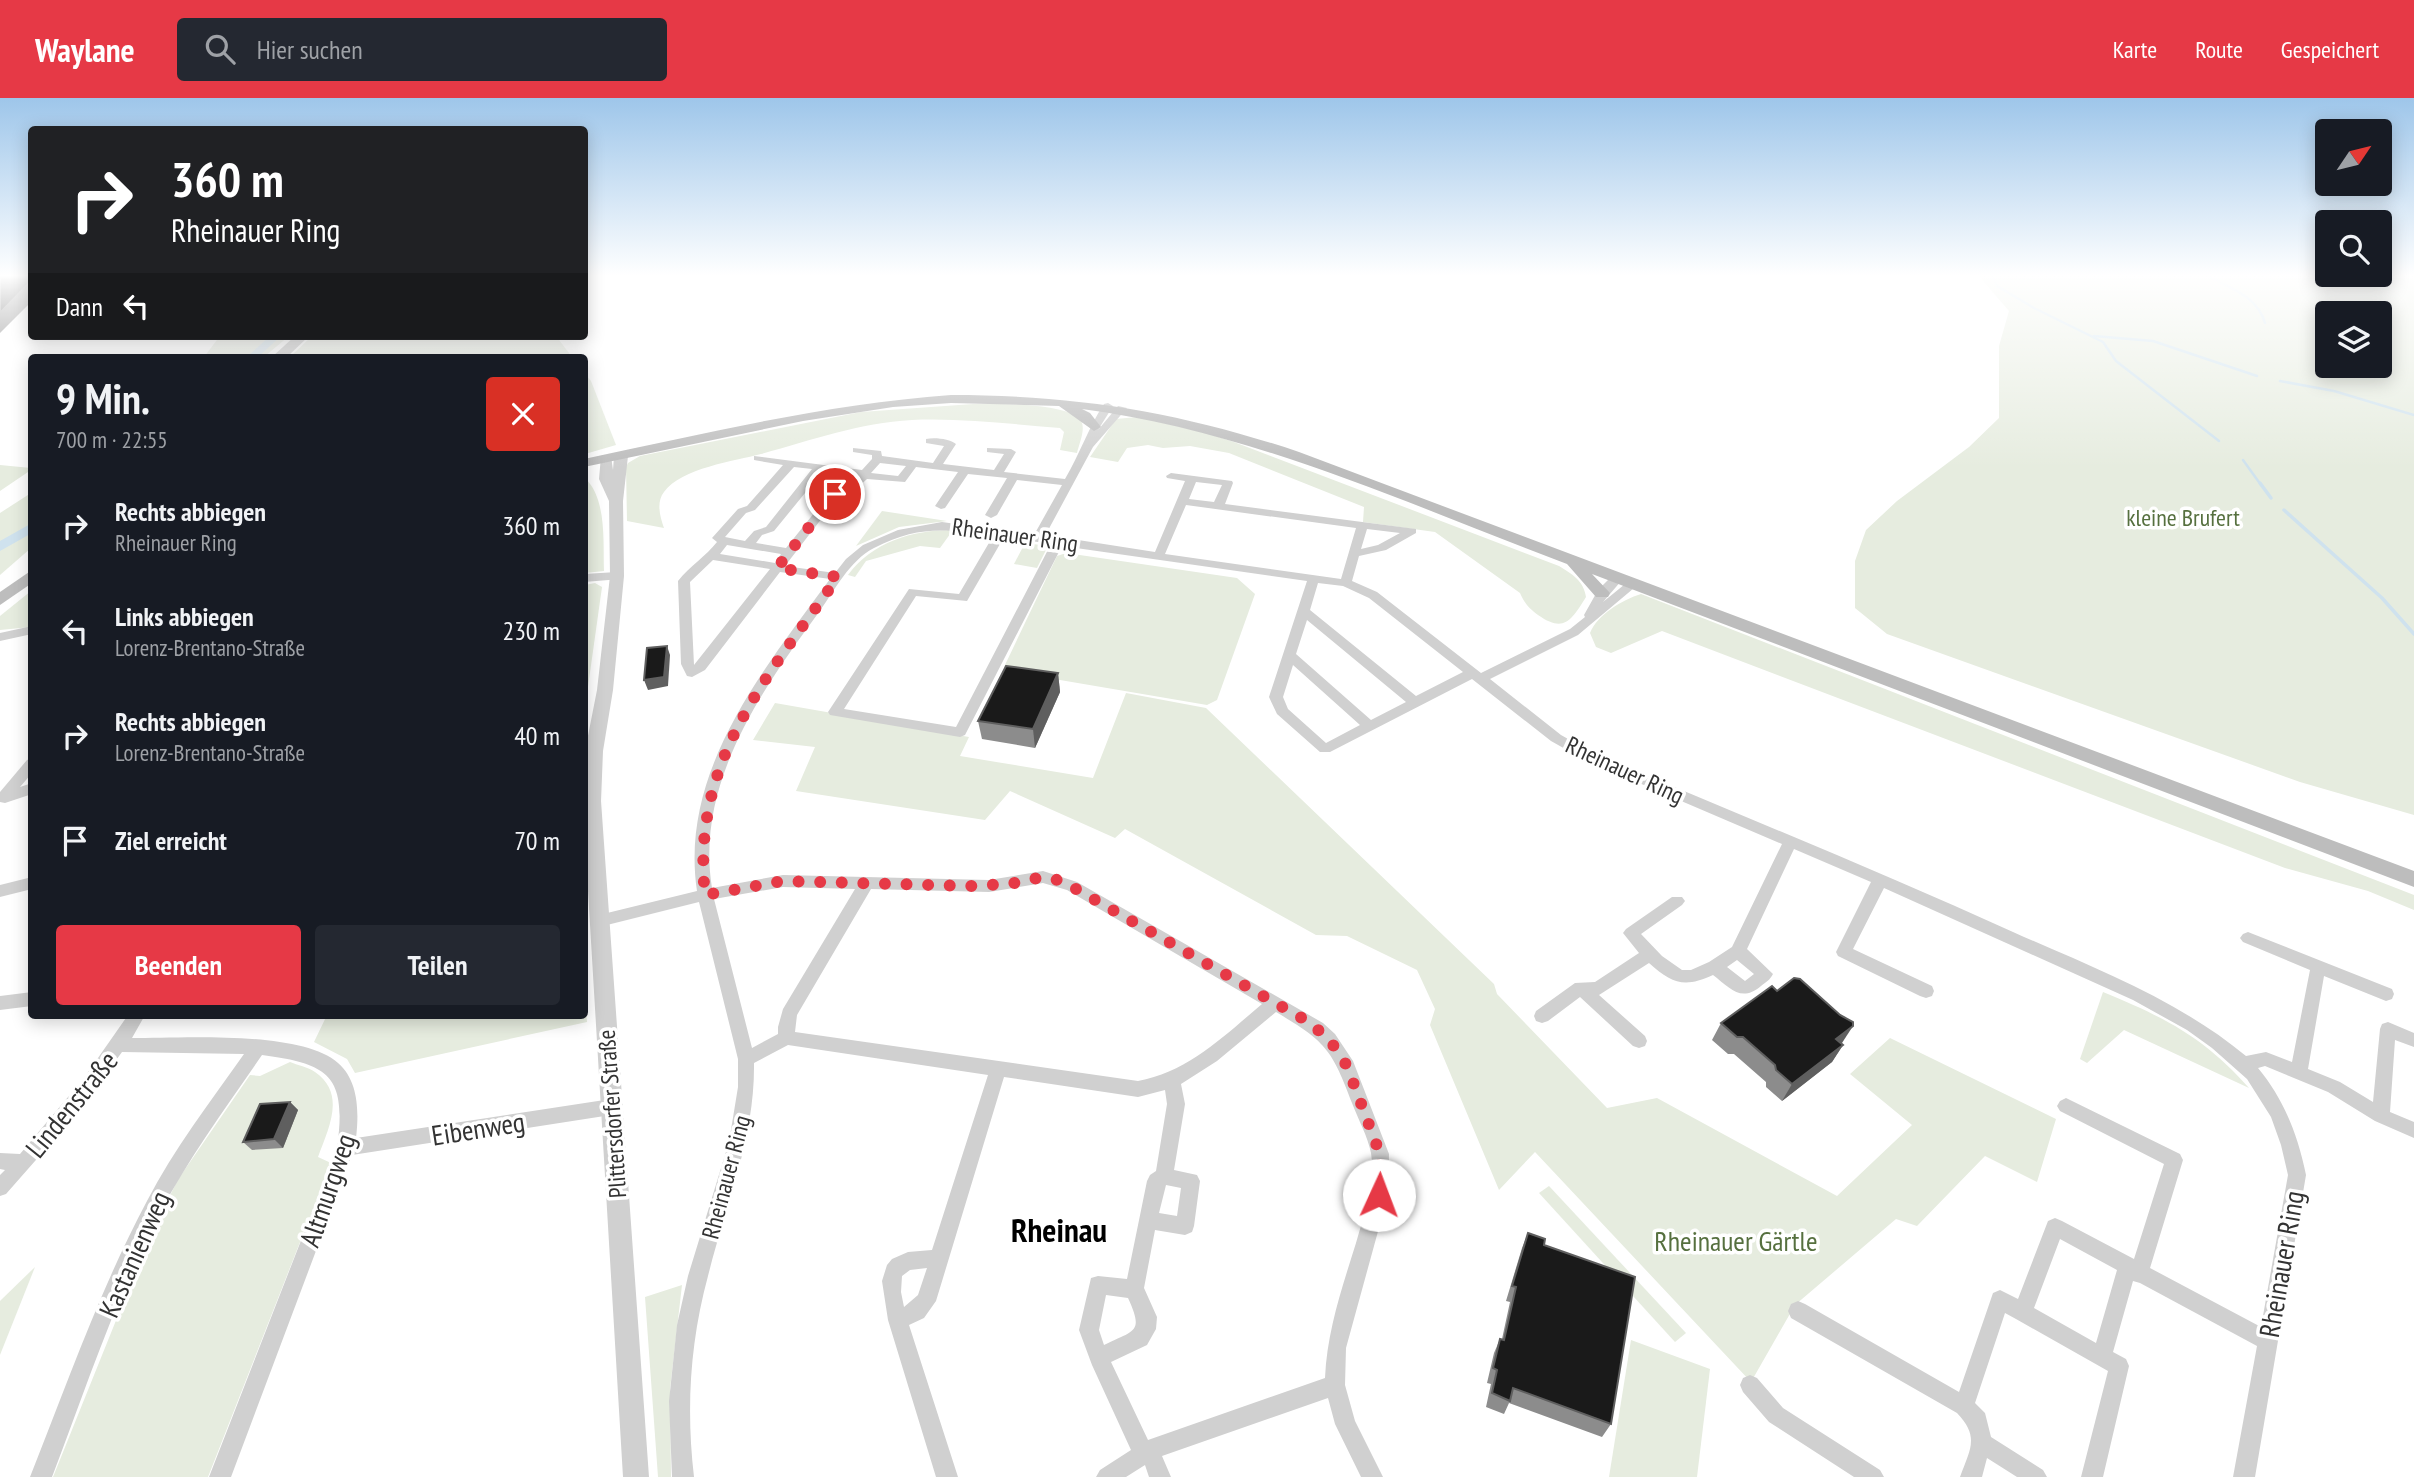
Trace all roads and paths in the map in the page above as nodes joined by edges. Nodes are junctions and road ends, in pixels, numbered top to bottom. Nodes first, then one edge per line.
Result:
1 (298, 340) edge
2 (282, 354) edge
3 (1056, 401) junction
4 (1115, 407) junction
5 (1094, 427) junction
6 (930, 441) dead end
7 (857, 450) dead end
8 (991, 450) dead end
9 (1087, 450) junction
10 (614, 457) junction
11 (758, 458) dead end
12 (877, 458) junction
13 (588, 462) edge
14 (791, 463) junction
15 (913, 463) junction
16 (936, 466) junction
17 (820, 467) junction
18 (965, 470) junction
19 (997, 474) junction
20 (865, 475) junction
21 (1014, 476) junction
22 (1171, 476) dead end
23 (1192, 478) junction
24 (1069, 483) junction
25 (1183, 501) junction
26 (941, 506) dead end
27 (1218, 506) junction
28 (991, 515) dead end
29 (1362, 525) junction
30 (1001, 532) junction
31 (1040, 537) junction
32 (1059, 540) junction
33 (724, 541) junction
34 (748, 545) junction
35 (789, 552) junction
36 (1354, 554) junction
37 (1159, 555) junction
38 (712, 556) junction
39 (1566, 557) junction
40 (777, 567) junction
41 (617, 576) junction
42 (838, 577) junction
43 (28, 578) edge
44 (588, 578) edge
45 (1314, 578) junction
46 (1626, 580) junction
47 (1346, 583) junction
48 (1602, 593) junction
49 (0, 600) edge
50 (1304, 612) junction
51 (1589, 620) junction
52 (28, 632) edge
53 (1, 636) edge
54 (1288, 654) junction
55 (1476, 676) junction
56 (1415, 702) junction
57 (1370, 726) junction
58 (28, 768) edge
59 (28, 789) edge
60 (2, 799) edge
61 (1790, 842) junction
62 (2414, 879) edge
63 (1880, 880) junction
64 (867, 882) junction
65 (28, 884) edge
66 (0, 891) edge
67 (705, 895) junction
68 (1677, 901) dead end
69 (599, 921) junction
70 (2248, 938) dead end
71 (1738, 951) junction
72 (1650, 954) junction
73 (1715, 967) junction
74 (2318, 967) junction
75 (1581, 988) junction
76 (1926, 991) dead end
77 (2386, 995) dead end
78 (28, 1000) edge
79 (0, 1003) edge
80 (1275, 1003) junction
81 (1542, 1016) dead end
82 (134, 1019) edge
83 (787, 1038) junction
84 (1639, 1041) dead end
85 (2414, 1041) edge
86 (118, 1045) junction
87 (258, 1048) junction
88 (746, 1059) junction
89 (2243, 1064) junction
90 (998, 1069) junction
91 (2299, 1072) junction
92 (1172, 1082) junction
93 (2066, 1106) dead end
94 (611, 1107) junction
95 (2381, 1116) junction
96 (2414, 1130) edge
97 (346, 1148) junction
98 (0, 1161) edge
99 (24, 1163) junction
100 (1164, 1176) junction
101 (0, 1188) edge
102 (1148, 1220) junction
103 (938, 1260) junction
104 (2133, 1271) junction
105 (1134, 1290) junction
106 (1798, 1311) dead end
107 (2023, 1312) junction
108 (898, 1320) junction
109 (2267, 1341) junction
110 (2102, 1357) junction
111 (1099, 1358) junction
112 (1335, 1385) junction
113 (1750, 1385) dead end
114 (1964, 1406) junction
115 (1982, 1443) junction
116 (1146, 1452) junction
117 (40, 1477) edge
118 (220, 1477) edge
119 (636, 1477) edge
120 (683, 1477) edge
121 (947, 1477) edge
122 (1107, 1477) edge
123 (1160, 1477) edge
124 (1372, 1477) edge
125 (1873, 1477) edge
126 (1971, 1477) edge
127 (2036, 1477) edge
128 (2092, 1477) edge
129 (2244, 1477) edge

1 - 2 main road
3 - 4 main road
3 - 5 main road
3 - 10 main road
4 - 5 street
4 - 9 street
4 - 39 main road
5 - 9 street
6 - 16 street
7 - 12 street
8 - 19 street
9 - 24 street
10 - 13 main road
10 - 41 street, Plittersdorfer Straße
11 - 14 street
12 - 15 street
12 - 20 street
14 - 17 street
14 - 33 street
15 - 16 street
15 - 20 street
16 - 18 street
17 - 20 street
17 - 34 street
18 - 19 street
18 - 26 street
19 - 21 street
20 - 35 street
21 - 24 street
21 - 28 street
22 - 23 street
23 - 25 street
23 - 27 street
24 - 31 street
25 - 27 street
25 - 37 street
27 - 29 street
29 - 36 street
29 - 36 street
30 - 31 street, Rheinauer Ring
30 - 32 street
30 - 42 street, Rheinauer Ring
31 - 32 street, Rheinauer Ring
32 - 37 street, Rheinauer Ring
33 - 34 street
33 - 38 street
34 - 35 street
35 - 40 street
36 - 47 street
37 - 45 street, Rheinauer Ring
38 - 40 street
38 - 40 street
39 - 46 main road
39 - 48 main road
40 - 42 street
41 - 44 street
41 - 69 street, Plittersdorfer Straße
42 - 67 street, Rheinauer Ring
43 - 49 main road
45 - 47 street, Rheinauer Ring
45 - 50 street
46 - 48 street
46 - 51 street
46 - 62 main road
47 - 55 street, Rheinauer Ring
48 - 51 street
50 - 54 street
50 - 56 street
51 - 55 street
52 - 53 street
54 - 57 street
54 - 57 street
55 - 56 street
55 - 61 street, Rheinauer Ring
56 - 57 street
58 - 60 street
59 - 60 street
61 - 63 street, Rheinauer Ring
61 - 71 street
63 - 76 street
63 - 89 street, Rheinauer Ring
64 - 67 street
64 - 80 street
64 - 83 street
65 - 66 street
67 - 69 street
67 - 88 street, Rheinauer Ring
68 - 72 street
69 - 94 street, Plittersdorfer Straße
70 - 74 street
71 - 73 street
71 - 73 street
72 - 73 street
72 - 75 street
74 - 77 street
74 - 91 street
75 - 81 street
75 - 84 street
78 - 79 street
80 - 92 street
80 - 112 street
82 - 86 street, Lindenstraße
83 - 88 street
83 - 90 street
85 - 95 street
86 - 87 street, Altmurgweg
86 - 99 street, Lindenstraße
87 - 97 street, Altmurgweg
87 - 117 street, Kastanienweg
88 - 120 street, Rheinauer Ring
89 - 91 street
89 - 109 street, Rheinauer Ring
90 - 92 street
90 - 103 street
91 - 95 street
92 - 100 street
93 - 104 street
94 - 97 street, Eibenweg
94 - 119 street, Plittersdorfer Straße
95 - 96 street
97 - 118 street, Altmurgweg
98 - 99 street
99 - 101 street, Lindenstraße
100 - 102 street
100 - 102 street
102 - 105 street
103 - 108 street
103 - 108 street
104 - 107 street
104 - 109 street
104 - 110 street
105 - 111 street
105 - 111 street
106 - 114 street
107 - 110 street
107 - 114 street
108 - 121 street
109 - 129 street, Rheinauer Ring
110 - 128 street
111 - 116 street
112 - 116 street
112 - 124 street
113 - 125 street
114 - 115 street
115 - 126 street
115 - 127 street
116 - 122 street
116 - 123 street

